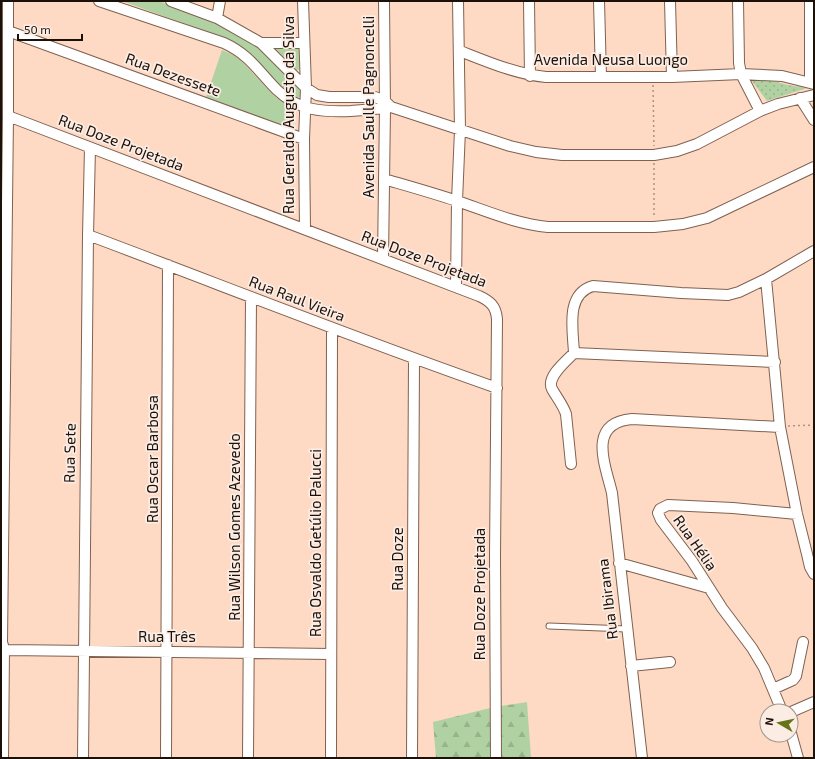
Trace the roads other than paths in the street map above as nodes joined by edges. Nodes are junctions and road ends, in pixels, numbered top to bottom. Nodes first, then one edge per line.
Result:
1 (8, 1) edge
2 (99, 1) edge
3 (171, 1) edge
4 (220, 1) edge
5 (303, 1) edge
6 (384, 1) edge
7 (458, 1) edge
8 (529, 1) edge
9 (599, 1) edge
10 (670, 1) edge
11 (738, 1) edge
12 (810, 1) edge
13 (217, 18) junction
14 (8, 31) junction
15 (261, 43) junction
16 (304, 44) junction
17 (460, 51) junction
18 (741, 74) junction
19 (530, 76) junction
20 (601, 77) junction
21 (672, 77) junction
22 (812, 83) edge
23 (306, 88) junction
24 (814, 95) edge
25 (800, 98) junction
26 (387, 105) junction
27 (304, 108) junction
28 (760, 111) junction
29 (8, 116) junction
30 (814, 120) edge
31 (460, 130) junction
32 (304, 139) junction
33 (90, 148) junction
34 (814, 168) edge
35 (384, 179) junction
36 (457, 201) junction
37 (305, 229) junction
38 (88, 235) junction
39 (814, 250) edge
40 (383, 259) junction
41 (168, 265) junction
42 (766, 279) junction
43 (456, 287) junction
44 (251, 297) junction
45 (332, 329) junction
46 (574, 353) junction
47 (414, 360) junction
48 (774, 362) junction
49 (497, 388) junction
50 (780, 427) junction
51 (571, 464) dead end
52 (797, 514) junction
53 (619, 563) junction
54 (814, 574) edge
55 (709, 588) junction
56 (549, 626) dead end
57 (627, 629) junction
58 (804, 642) dead end
59 (4, 649) junction
60 (83, 652) junction
61 (168, 652) junction
62 (249, 652) junction
63 (331, 654) junction
64 (670, 662) dead end
65 (631, 666) junction
66 (3, 667) edge
67 (773, 689) junction
68 (2, 701) edge
69 (814, 702) edge
70 (779, 703) edge
71 (799, 709) edge
72 (794, 743) edge
73 (3, 758) edge
74 (83, 758) edge
75 (166, 758) edge
76 (248, 758) edge
77 (331, 758) edge
78 (412, 758) edge
79 (496, 758) edge
80 (642, 758) edge
81 (798, 758) edge

1 - 14 street
2 - 27 street
3 - 13 street
4 - 13 street
5 - 16 street, Rua Geraldo Augusto da Silva
6 - 26 street, Avenida Saulle Pagnoncelli
7 - 17 street
8 - 19 street
9 - 20 street
10 - 21 street
11 - 18 street
12 - 22 street
13 - 15 street
14 - 29 street
14 - 32 street, Rua Dezessete
15 - 16 street
15 - 23 street
16 - 23 street, Rua Geraldo Augusto da Silva
17 - 19 street, Avenida Neusa Luongo
17 - 31 street
18 - 21 street, Avenida Neusa Luongo
18 - 22 street, Avenida Neusa Luongo
18 - 28 street
19 - 20 street, Avenida Neusa Luongo
20 - 21 street, Avenida Neusa Luongo
23 - 26 street
23 - 27 street, Rua Geraldo Augusto da Silva
24 - 25 street
25 - 28 street
25 - 30 street
26 - 27 street
26 - 31 street
26 - 35 street, Avenida Saulle Pagnoncelli
27 - 32 street, Rua Geraldo Augusto da Silva
28 - 31 street
29 - 33 street, Rua Doze Projetada
29 - 59 street
31 - 36 street
32 - 37 street, Rua Geraldo Augusto da Silva
33 - 37 street, Rua Doze Projetada
33 - 38 street, Rua Sete
34 - 36 street
35 - 36 street
35 - 40 street, Avenida Saulle Pagnoncelli
36 - 43 street
37 - 40 street, Rua Doze Projetada
38 - 41 street, Rua Raul Vieira
38 - 60 street, Rua Sete
39 - 42 street
40 - 43 street, Rua Doze Projetada
41 - 44 street, Rua Raul Vieira
41 - 61 street, Rua Oscar Barbosa
42 - 46 street
42 - 48 street
43 - 49 street, Rua Doze Projetada
44 - 45 street, Rua Raul Vieira
44 - 62 street, Rua Wilson Gomes Azevedo
45 - 47 street, Rua Raul Vieira
45 - 63 street, Rua Osvaldo Getúlio Palucci
46 - 48 street
46 - 51 street
47 - 49 street, Rua Raul Vieira
47 - 78 street, Rua Doze
48 - 50 street
49 - 79 street, Rua Doze Projetada
50 - 52 street
50 - 53 street, Rua Ibirama
52 - 54 street
52 - 55 street, Rua Hélia
53 - 55 street
53 - 57 street, Rua Ibirama
55 - 67 street, Rua Hélia
56 - 57 lane
57 - 65 street, Rua Ibirama
58 - 67 street
59 - 60 street, Rua Três
59 - 66 street
60 - 61 street, Rua Três
60 - 74 street, Rua Sete
61 - 62 street, Rua Três
61 - 75 street, Rua Oscar Barbosa
62 - 63 street, Rua Três
62 - 76 street, Rua Wilson Gomes Azevedo
63 - 77 street, Rua Osvaldo Getúlio Palucci
64 - 65 street
65 - 80 street, Rua Ibirama
66 - 68 street
67 - 70 street, Rua Hélia
68 - 73 street
69 - 71 street
72 - 81 street

